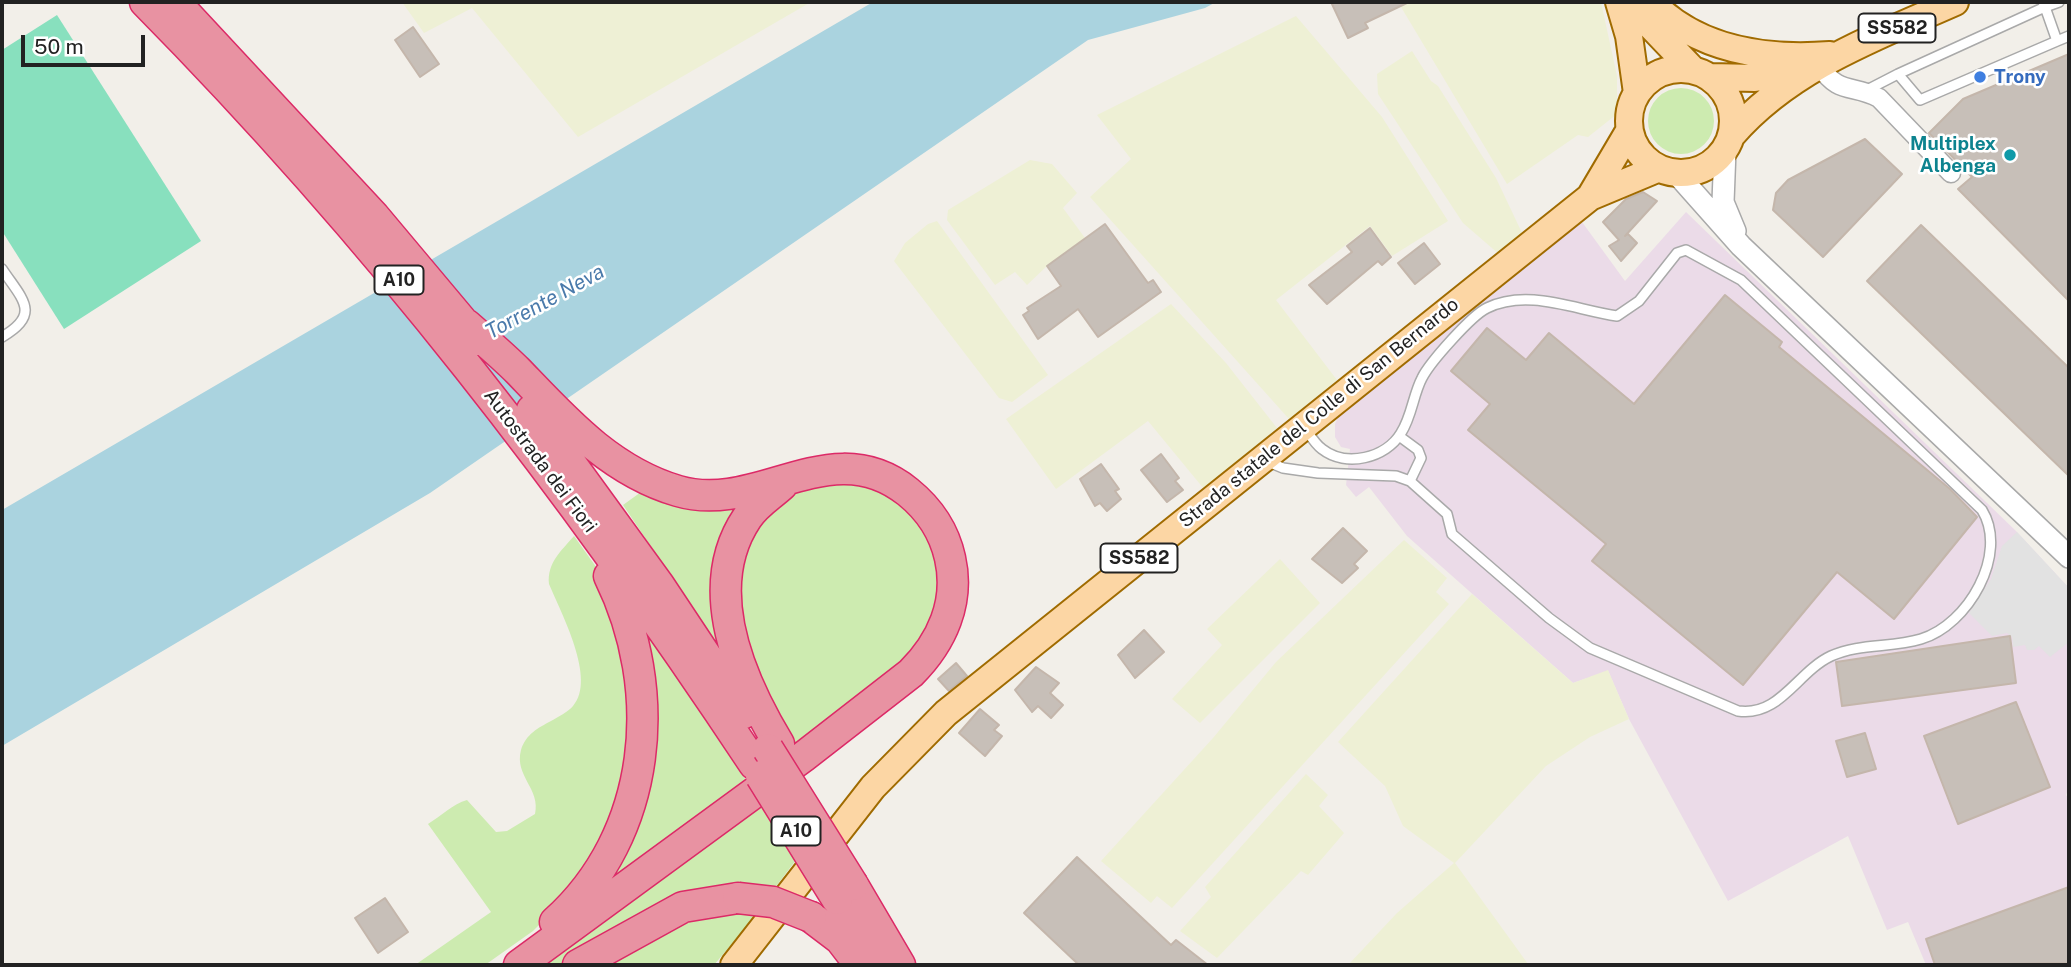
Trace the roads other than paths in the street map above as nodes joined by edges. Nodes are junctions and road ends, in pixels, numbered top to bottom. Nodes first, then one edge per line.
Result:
1 (145, 2) edge
2 (174, 2) edge
3 (1619, 2) edge
4 (1636, 2) edge
5 (1651, 2) edge
6 (1955, 2) edge
7 (2059, 2) edge
8 (2044, 4) edge
9 (2069, 36) edge
10 (2057, 41) junction
11 (216, 59) junction
12 (1824, 63) junction
13 (1701, 73) junction
14 (1898, 74) junction
15 (1865, 91) junction
16 (1637, 93) junction
17 (1629, 131) junction
18 (1728, 143) junction
19 (1667, 172) junction
20 (1951, 173) dead end
21 (1590, 197) junction
22 (1741, 246) junction
23 (2, 269) edge
24 (467, 325) junction
25 (2, 337) edge
26 (1303, 425) junction
27 (1399, 436) junction
28 (1261, 459) junction
29 (790, 477) junction
30 (1410, 481) junction
31 (584, 500) junction
32 (2069, 557) edge
33 (767, 752) junction
34 (845, 892) junction
35 (517, 965) edge
36 (578, 965) edge
37 (734, 965) edge
38 (860, 965) edge
39 (876, 965) edge
40 (900, 965) edge

1 - 11 highway, Autostrada dei Fiori / A10
2 - 11 highway, Autostrada dei Fiori / A10
3 - 16 main road
4 - 13 main road
5 - 12 main road
6 - 12 main road, SS582
7 - 8 lane
8 - 10 lane
8 - 14 lane
9 - 10 lane
10 - 14 lane
11 - 24 highway, Autostrada dei Fiori / A10
11 - 31 highway, Autostrada dei Fiori / A10
12 - 13 main road, SS582
12 - 15 street
12 - 18 main road, SS582
13 - 16 main road
13 - 18 main road
14 - 15 lane
15 - 20 street
16 - 17 main road
17 - 19 main road
17 - 21 main road, Strada statale del Colle di San Bernardo / SS582
18 - 19 main road
18 - 22 street
19 - 21 main road, Strada statale del Colle di San Bernardo / SS582
19 - 22 street
21 - 26 main road, Strada statale del Colle di San Bernardo / SS582
22 - 32 street
23 - 25 lane
24 - 29 highway
24 - 31 highway, Autostrada dei Fiori / A10
26 - 27 lane
26 - 28 main road, Strada statale del Colle di San Bernardo / SS582
27 - 30 lane
27 - 30 lane
28 - 30 lane
28 - 37 main road, Strada statale del Colle di San Bernardo / SS582
29 - 33 highway
29 - 35 highway
31 - 33 highway, Autostrada dei Fiori / A10
31 - 35 highway
33 - 34 highway, Autostrada dei Fiori / A10, bridge
33 - 34 highway, Autostrada dei Fiori / A10, bridge
34 - 39 highway, Autostrada dei Fiori / A10
34 - 40 highway, Autostrada dei Fiori / A10
36 - 38 highway, bridge

